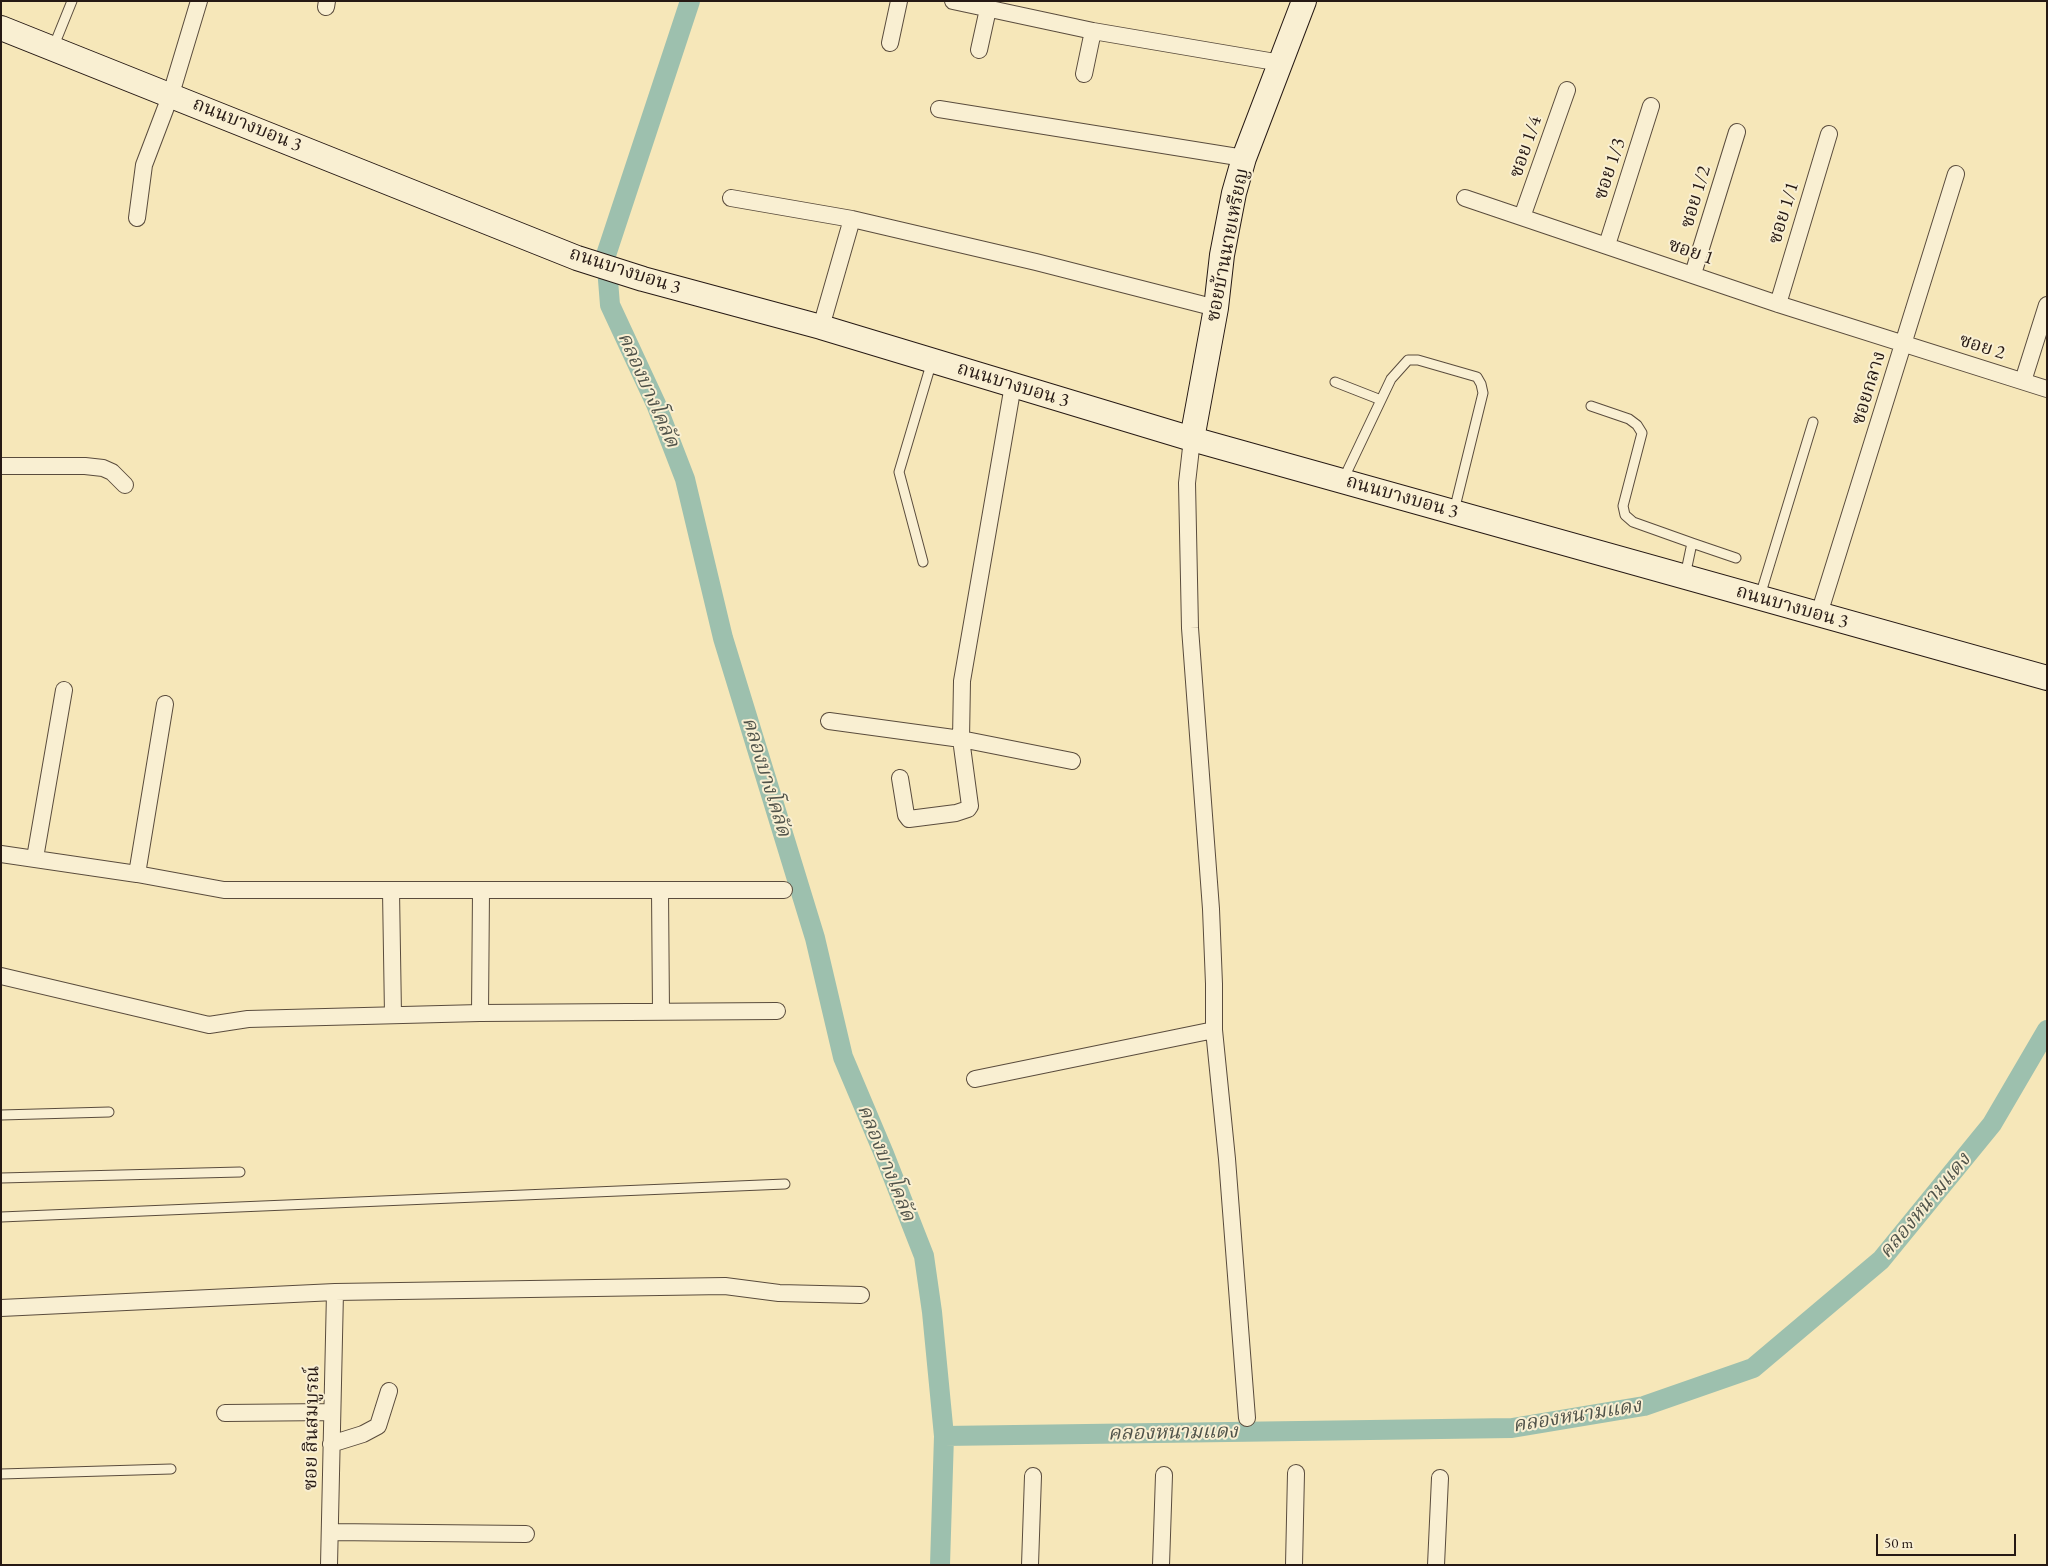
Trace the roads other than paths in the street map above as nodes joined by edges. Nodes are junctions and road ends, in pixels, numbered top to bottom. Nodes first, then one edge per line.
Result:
1 (72, 1) edge
2 (198, 1) edge
3 (899, 1) edge
4 (953, 1) edge
5 (1304, 1) edge
6 (988, 9) junction
7 (1, 28) edge
8 (1093, 31) junction
9 (890, 43) dead end
10 (53, 48) junction
11 (979, 50) dead end
12 (1281, 63) junction
13 (1084, 74) dead end
14 (1567, 90) dead end
15 (171, 94) junction
16 (1651, 106) dead end
17 (939, 109) dead end
18 (1738, 132) dead end
19 (1829, 134) dead end
20 (1244, 158) junction
21 (1956, 174) dead end
22 (731, 198) dead end
23 (1465, 198) dead end
24 (1522, 217) junction
25 (136, 218) dead end
26 (852, 219) junction
27 (1607, 245) junction
28 (1693, 274) junction
29 (1778, 304) junction
30 (2047, 305) edge
31 (1216, 308) junction
32 (821, 328) junction
33 (1904, 344) junction
34 (932, 360) junction
35 (2023, 381) junction
36 (1335, 382) dead end
37 (1014, 385) junction
38 (2047, 389) edge
39 (1381, 400) junction
40 (1591, 406) dead end
41 (1813, 422) dead end
42 (1192, 438) junction
43 (1, 466) edge
44 (1343, 480) junction
45 (125, 485) dead end
46 (1454, 511) junction
47 (1692, 543) junction
48 (1736, 558) dead end
49 (923, 562) dead end
50 (1685, 576) junction
51 (1759, 597) junction
52 (1819, 614) junction
53 (2047, 678) edge
54 (64, 690) dead end
55 (165, 704) dead end
56 (829, 721) dead end
57 (961, 739) junction
58 (1072, 761) dead end
59 (900, 778) dead end
60 (1, 854) edge
61 (35, 858) junction
62 (138, 874) junction
63 (784, 890) dead end
64 (391, 891) junction
65 (481, 891) junction
66 (660, 891) junction
67 (1, 976) edge
68 (777, 1011) dead end
69 (661, 1012) junction
70 (480, 1013) junction
71 (393, 1016) junction
72 (1214, 1030) junction
73 (975, 1079) dead end
74 (109, 1112) dead end
75 (1, 1115) edge
76 (240, 1172) dead end
77 (1, 1178) edge
78 (785, 1184) dead end
79 (1, 1217) edge
80 (335, 1292) junction
81 (861, 1295) dead end
82 (1, 1308) edge
83 (389, 1391) dead end
84 (332, 1412) junction
85 (225, 1413) dead end
86 (1247, 1418) dead end
87 (331, 1444) junction
88 (171, 1469) dead end
89 (1296, 1473) dead end
90 (1, 1474) edge
91 (1164, 1475) dead end
92 (1033, 1476) dead end
93 (1440, 1478) dead end
94 (330, 1532) junction
95 (526, 1534) dead end
96 (329, 1565) edge
97 (1030, 1565) edge
98 (1161, 1565) edge
99 (1294, 1565) edge
100 (1436, 1565) edge

1 - 10 lane
2 - 15 street
3 - 9 street
4 - 6 street
5 - 12 main road, ซอยบ้านนายเหรียญ
6 - 8 street
6 - 11 street
7 - 10 main road, ถนนบางบอน 3
8 - 12 street
8 - 13 street
10 - 15 main road, ถนนบางบอน 3
12 - 20 main road, ซอยบ้านนายเหรียญ
14 - 24 street, ซอย 1/4
15 - 25 street
15 - 32 main road, ถนนบางบอน 3
16 - 27 street, ซอย 1/3
17 - 20 street
18 - 28 street, ซอย 1/2
19 - 29 street, ซอย 1/1
20 - 31 main road, ซอยบ้านนายเหรียญ
21 - 33 street, ซอยกลาง
22 - 26 street
23 - 24 street, ซอย 1
24 - 27 street, ซอย 1
26 - 31 street
26 - 32 street
27 - 28 street, ซอย 1
28 - 29 street, ซอย 1
29 - 33 street, ซอย 1
30 - 35 street
31 - 42 main road, ซอยบ้านนายเหรียญ
32 - 34 main road, ถนนบางบอน 3
33 - 35 street, ซอย 2
33 - 52 street, ซอยกลาง
34 - 37 main road, ถนนบางบอน 3
34 - 49 lane
35 - 38 street, ซอย 2
36 - 39 lane
37 - 42 main road, ถนนบางบอน 3
37 - 57 street
39 - 44 lane
39 - 46 lane
40 - 47 lane
41 - 51 lane
42 - 44 main road, ถนนบางบอน 3
42 - 72 street
43 - 45 street
44 - 46 main road, ถนนบางบอน 3
46 - 50 main road, ถนนบางบอน 3
47 - 48 lane
47 - 50 lane
50 - 51 main road, ถนนบางบอน 3
51 - 52 main road, ถนนบางบอน 3
52 - 53 main road, ถนนบางบอน 3
54 - 61 street
55 - 62 street
56 - 57 street
57 - 58 street
57 - 59 street
60 - 61 street
61 - 62 street
62 - 64 street
63 - 66 street
64 - 65 street
64 - 71 street
65 - 66 street
65 - 70 street
66 - 69 street
67 - 71 street
68 - 69 street
69 - 70 street
70 - 71 street
72 - 73 street
72 - 86 street
74 - 75 lane
76 - 77 lane
78 - 79 lane
80 - 81 street
80 - 82 street
80 - 84 street, ซอย สินสมบูรณ์
83 - 87 street
84 - 85 street
84 - 87 street, ซอย สินสมบูรณ์
87 - 94 street, ซอย สินสมบูรณ์
88 - 90 lane
89 - 99 street
91 - 98 street
92 - 97 street
93 - 100 street
94 - 95 street
94 - 96 street, ซอย สินสมบูรณ์

